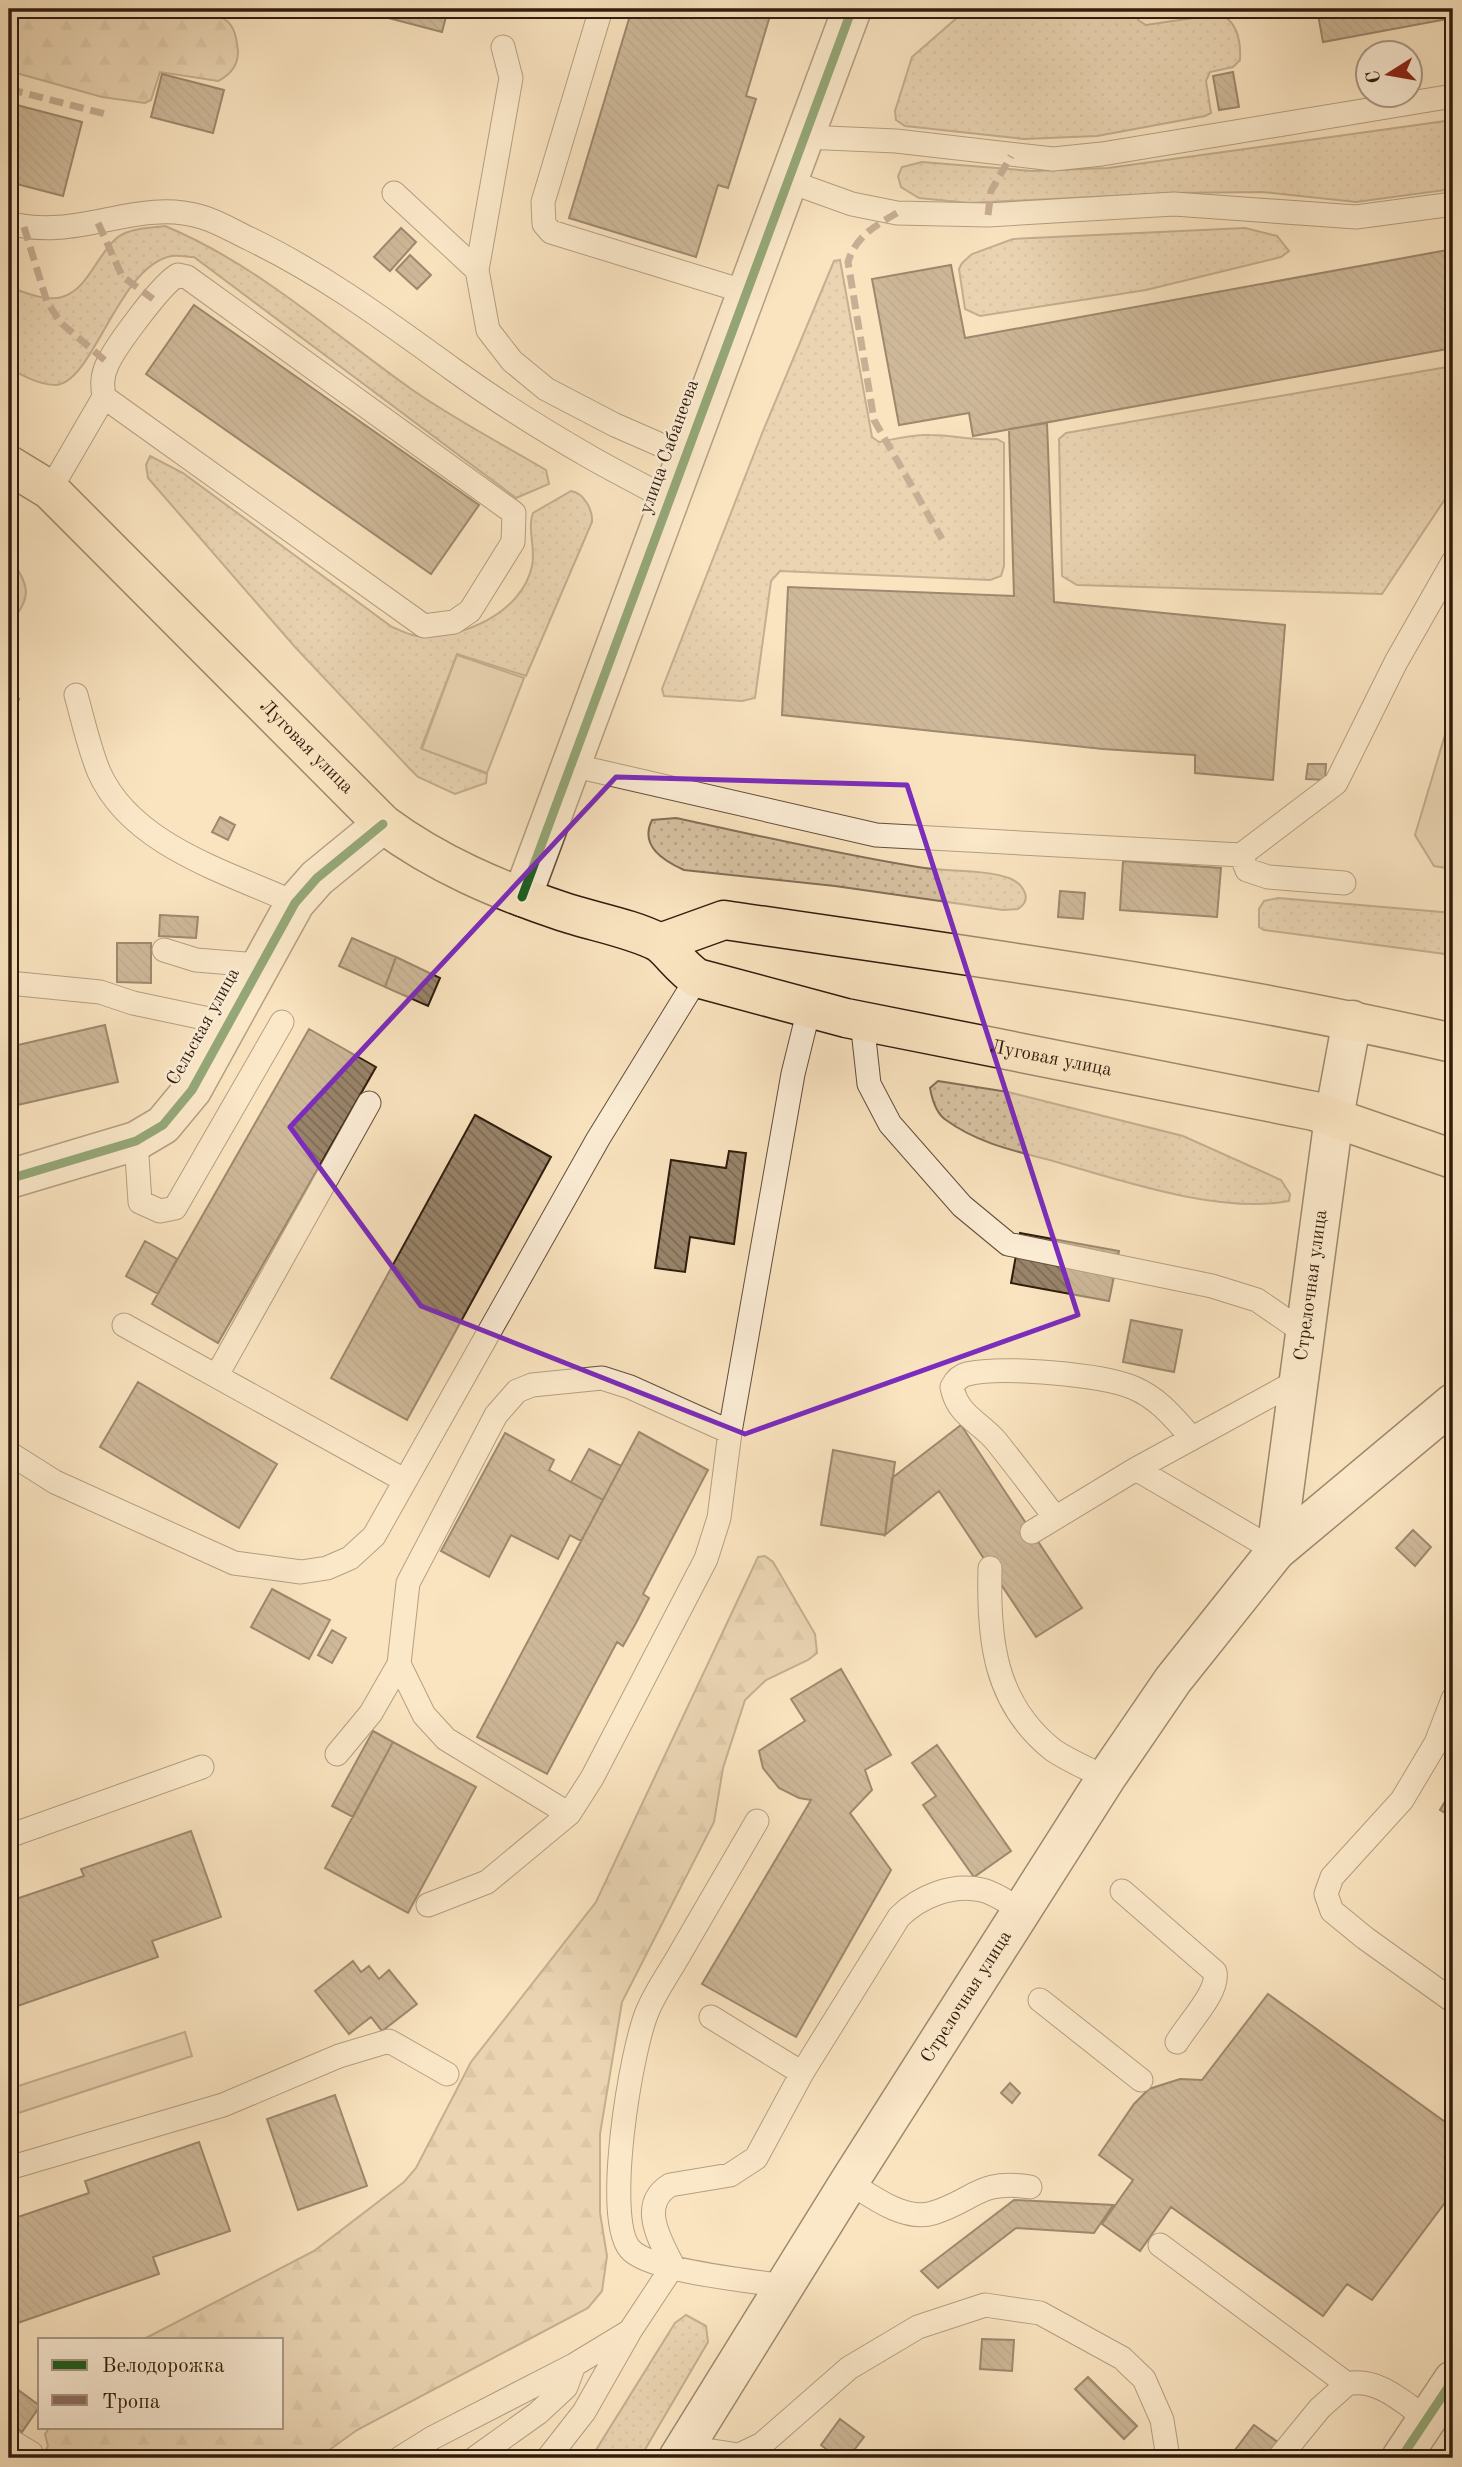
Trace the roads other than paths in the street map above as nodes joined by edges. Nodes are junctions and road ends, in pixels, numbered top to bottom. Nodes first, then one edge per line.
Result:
1 (601, 9) edge
2 (852, 9) edge
3 (503, 47) dead end
4 (1453, 96) edge
5 (804, 137) junction
6 (788, 181) junction
7 (394, 193) dead end
8 (1453, 204) edge
9 (9, 223) edge
10 (477, 270) junction
11 (746, 292) junction
12 (104, 397) junction
13 (686, 456) junction
14 (9, 465) edge
15 (50, 490) junction
16 (669, 500) junction
17 (1450, 574) edge
18 (75, 695) dead end
19 (571, 765) junction
20 (383, 824) junction
21 (1241, 855) junction
22 (1343, 883) dead end
23 (522, 897) junction
24 (295, 903) junction
25 (660, 943) junction
26 (164, 950) dead end
27 (258, 965) junction
28 (697, 978) junction
29 (9, 983) edge
30 (809, 1009) junction
31 (1352, 1020) junction
32 (862, 1021) junction
33 (282, 1022) dead end
34 (228, 1023) junction
35 (1453, 1043) edge
36 (369, 1103) dead end
37 (1334, 1117) junction
38 (136, 1141) junction
39 (1453, 1159) edge
40 (9, 1179) edge
41 (124, 1325) dead end
42 (1306, 1333) junction
43 (218, 1375) junction
44 (1299, 1380) junction
45 (1453, 1403) edge
46 (730, 1432) junction
47 (1191, 1437) junction
48 (9, 1453) edge
49 (1136, 1469) junction
50 (404, 1480) junction
51 (1054, 1516) junction
52 (1032, 1532) dead end
53 (1276, 1551) junction
54 (990, 1568) dead end
55 (399, 1664) junction
56 (1453, 1699) edge
57 (337, 1754) dead end
58 (202, 1767) dead end
59 (1106, 1778) junction
60 (569, 1814) junction
61 (757, 1821) dead end
62 (9, 1836) edge
63 (1122, 1891) dead end
64 (428, 1905) dead end
65 (1022, 1910) junction
66 (1040, 2000) dead end
67 (1453, 2001) edge
68 (711, 2017) dead end
69 (1177, 2042) dead end
70 (803, 2073) junction
71 (447, 2074) dead end
72 (1141, 2080) dead end
73 (9, 2168) edge
74 (849, 2182) junction
75 (1030, 2187) dead end
76 (1160, 2245) dead end
77 (673, 2266) junction
78 (783, 2286) junction
79 (630, 2331) junction
80 (574, 2365) junction
81 (1453, 2380) edge
82 (1347, 2384) junction
83 (1427, 2419) junction
84 (9, 2440) edge
85 (682, 2452) edge
86 (31, 2453) dead end
87 (400, 2458) edge
88 (475, 2458) edge
89 (548, 2458) edge
90 (1168, 2458) edge
91 (1279, 2458) edge
92 (1401, 2458) edge

1 - 11 lane
2 - 5 main road, улица Сабанеева
3 - 10 lane
4 - 5 lane
5 - 6 main road, улица Сабанеева
6 - 8 lane
6 - 11 main road, улица Сабанеева
7 - 10 lane
9 - 16 lane
10 - 13 lane
11 - 13 main road, улица Сабанеева
12 - 12 lane
12 - 15 lane
13 - 16 main road, улица Сабанеева
14 - 15 main road, Луговая улица
15 - 20 main road, Луговая улица
16 - 19 main road, улица Сабанеева
17 - 21 lane
18 - 24 lane
19 - 21 lane
19 - 23 main road, улица Сабанеева
20 - 23 main road, Луговая улица
20 - 24 main road, Сельская улица
21 - 22 lane
23 - 25 main road, Луговая улица
24 - 27 main road, Сельская улица
25 - 28 main road, Луговая улица
25 - 31 main road
26 - 27 lane
27 - 34 main road, Сельская улица
28 - 30 main road, Луговая улица
28 - 50 lane
29 - 34 lane, Сельская улица
30 - 32 main road, Луговая улица
30 - 46 lane
31 - 35 main road
31 - 37 main road, Стрелочная улица
32 - 37 main road, Луговая улица
32 - 42 lane
33 - 38 lane
34 - 38 main road, Сельская улица
36 - 43 lane
37 - 39 main road, Луговая улица
37 - 42 main road, Стрелочная улица
38 - 40 main road, Сельская улица
41 - 43 lane
42 - 44 main road, Стрелочная улица
43 - 50 lane
44 - 47 lane
44 - 53 main road, Стрелочная улица
45 - 53 main road, Стрелочная улица
46 - 55 lane
46 - 60 lane
47 - 49 lane
47 - 51 lane
48 - 50 lane
49 - 51 lane
49 - 53 lane
51 - 52 lane
53 - 59 main road, Стрелочная улица
54 - 59 lane
55 - 57 lane
55 - 60 lane
56 - 67 lane
58 - 62 lane
59 - 65 main road, Стрелочная улица
60 - 64 lane
61 - 77 lane
63 - 69 lane
65 - 70 lane
65 - 74 main road, Стрелочная улица
66 - 72 lane
68 - 70 lane
70 - 77 lane
71 - 73 lane
74 - 75 lane
74 - 78 main road, Стрелочная улица
76 - 82 lane
77 - 78 lane
77 - 79 lane
78 - 85 main road, Стрелочная улица
79 - 80 lane
79 - 89 lane
80 - 87 lane
80 - 88 lane
81 - 83 main road
82 - 83 lane
82 - 91 lane
83 - 92 main road
84 - 86 lane
85 - 90 lane

